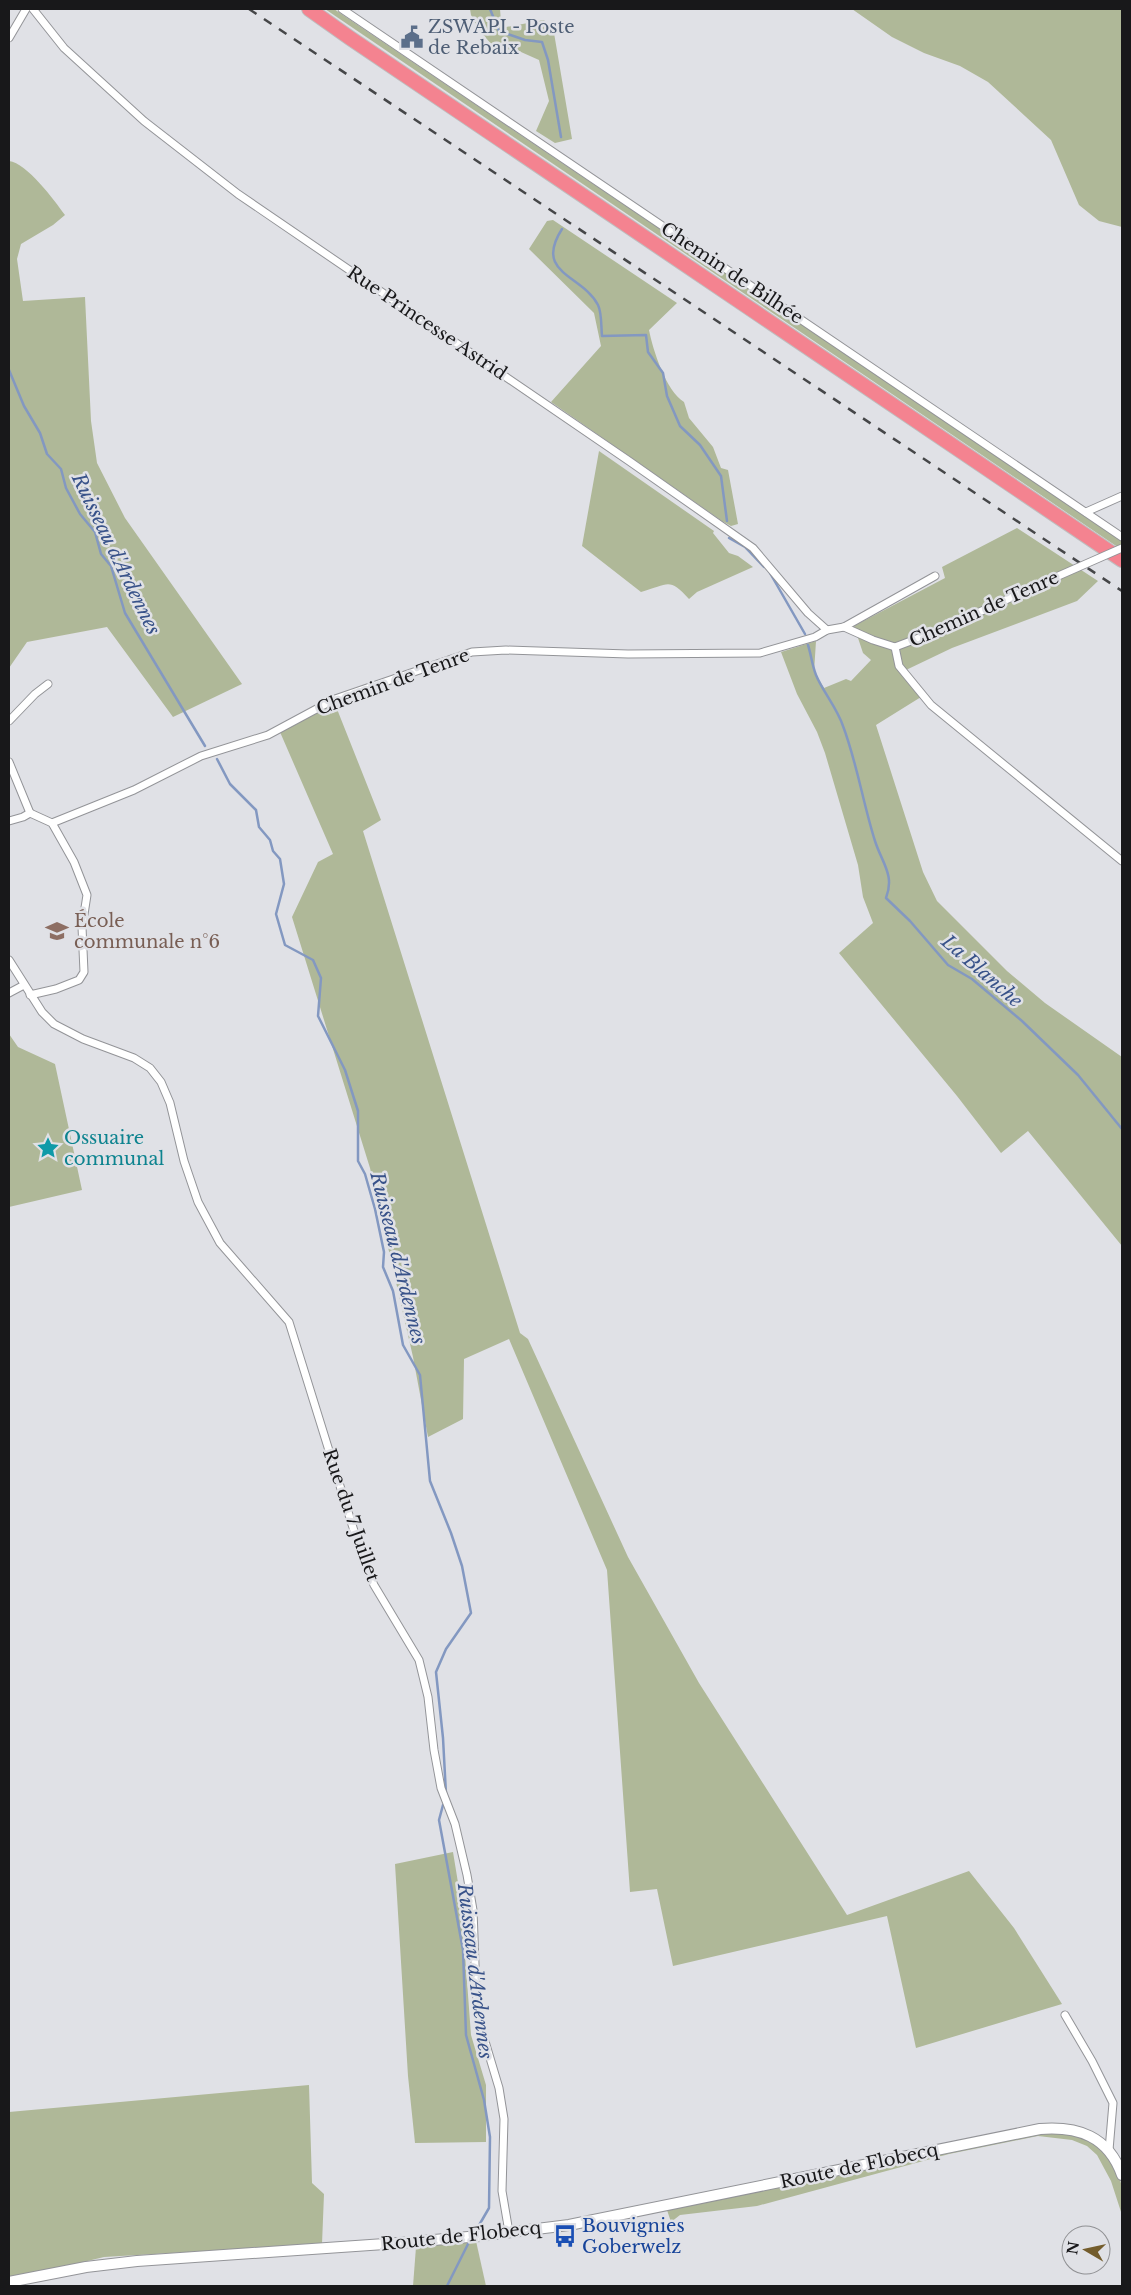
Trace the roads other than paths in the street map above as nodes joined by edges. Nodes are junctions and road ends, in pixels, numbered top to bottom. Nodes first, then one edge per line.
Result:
1 (26, 9) edge
2 (33, 9) edge
3 (309, 9) edge
4 (342, 9) edge
5 (9, 38) edge
6 (1122, 496) edge
7 (1086, 512) junction
8 (1122, 537) edge
9 (1122, 548) edge
10 (1122, 560) edge
11 (935, 576) dead end
12 (844, 627) junction
13 (827, 630) junction
14 (895, 646) junction
15 (48, 684) dead end
16 (9, 721) edge
17 (9, 762) edge
18 (30, 812) junction
19 (9, 821) edge
20 (52, 823) junction
21 (1122, 861) edge
22 (9, 960) edge
23 (24, 985) junction
24 (9, 993) edge
25 (30, 995) junction
26 (1065, 2016) dead end
27 (1109, 2150) junction
28 (1122, 2175) edge
29 (509, 2232) junction
30 (9, 2282) edge

1 - 5 street
2 - 13 street, Rue Princesse Astrid
3 - 10 highway
4 - 7 street, Chemin de Bilhée
6 - 7 street
7 - 8 street, Chemin de Bilhée
9 - 14 street, Chemin de Tenre, bridge
11 - 12 street, Chemin de Tenre
12 - 13 street, Chemin de Tenre
12 - 14 street, Chemin de Tenre
13 - 20 street, Chemin de Tenre
14 - 21 street
15 - 16 street
17 - 18 street
18 - 19 street
18 - 20 street
20 - 25 street
22 - 23 street, Rue du 7 Juillet
23 - 24 street
23 - 25 street, Rue du 7 Juillet
25 - 29 street, Rue du 7 Juillet
26 - 27 street
27 - 28 street, Route de Flobecq
27 - 29 street, Route de Flobecq
29 - 30 street, Route de Flobecq

